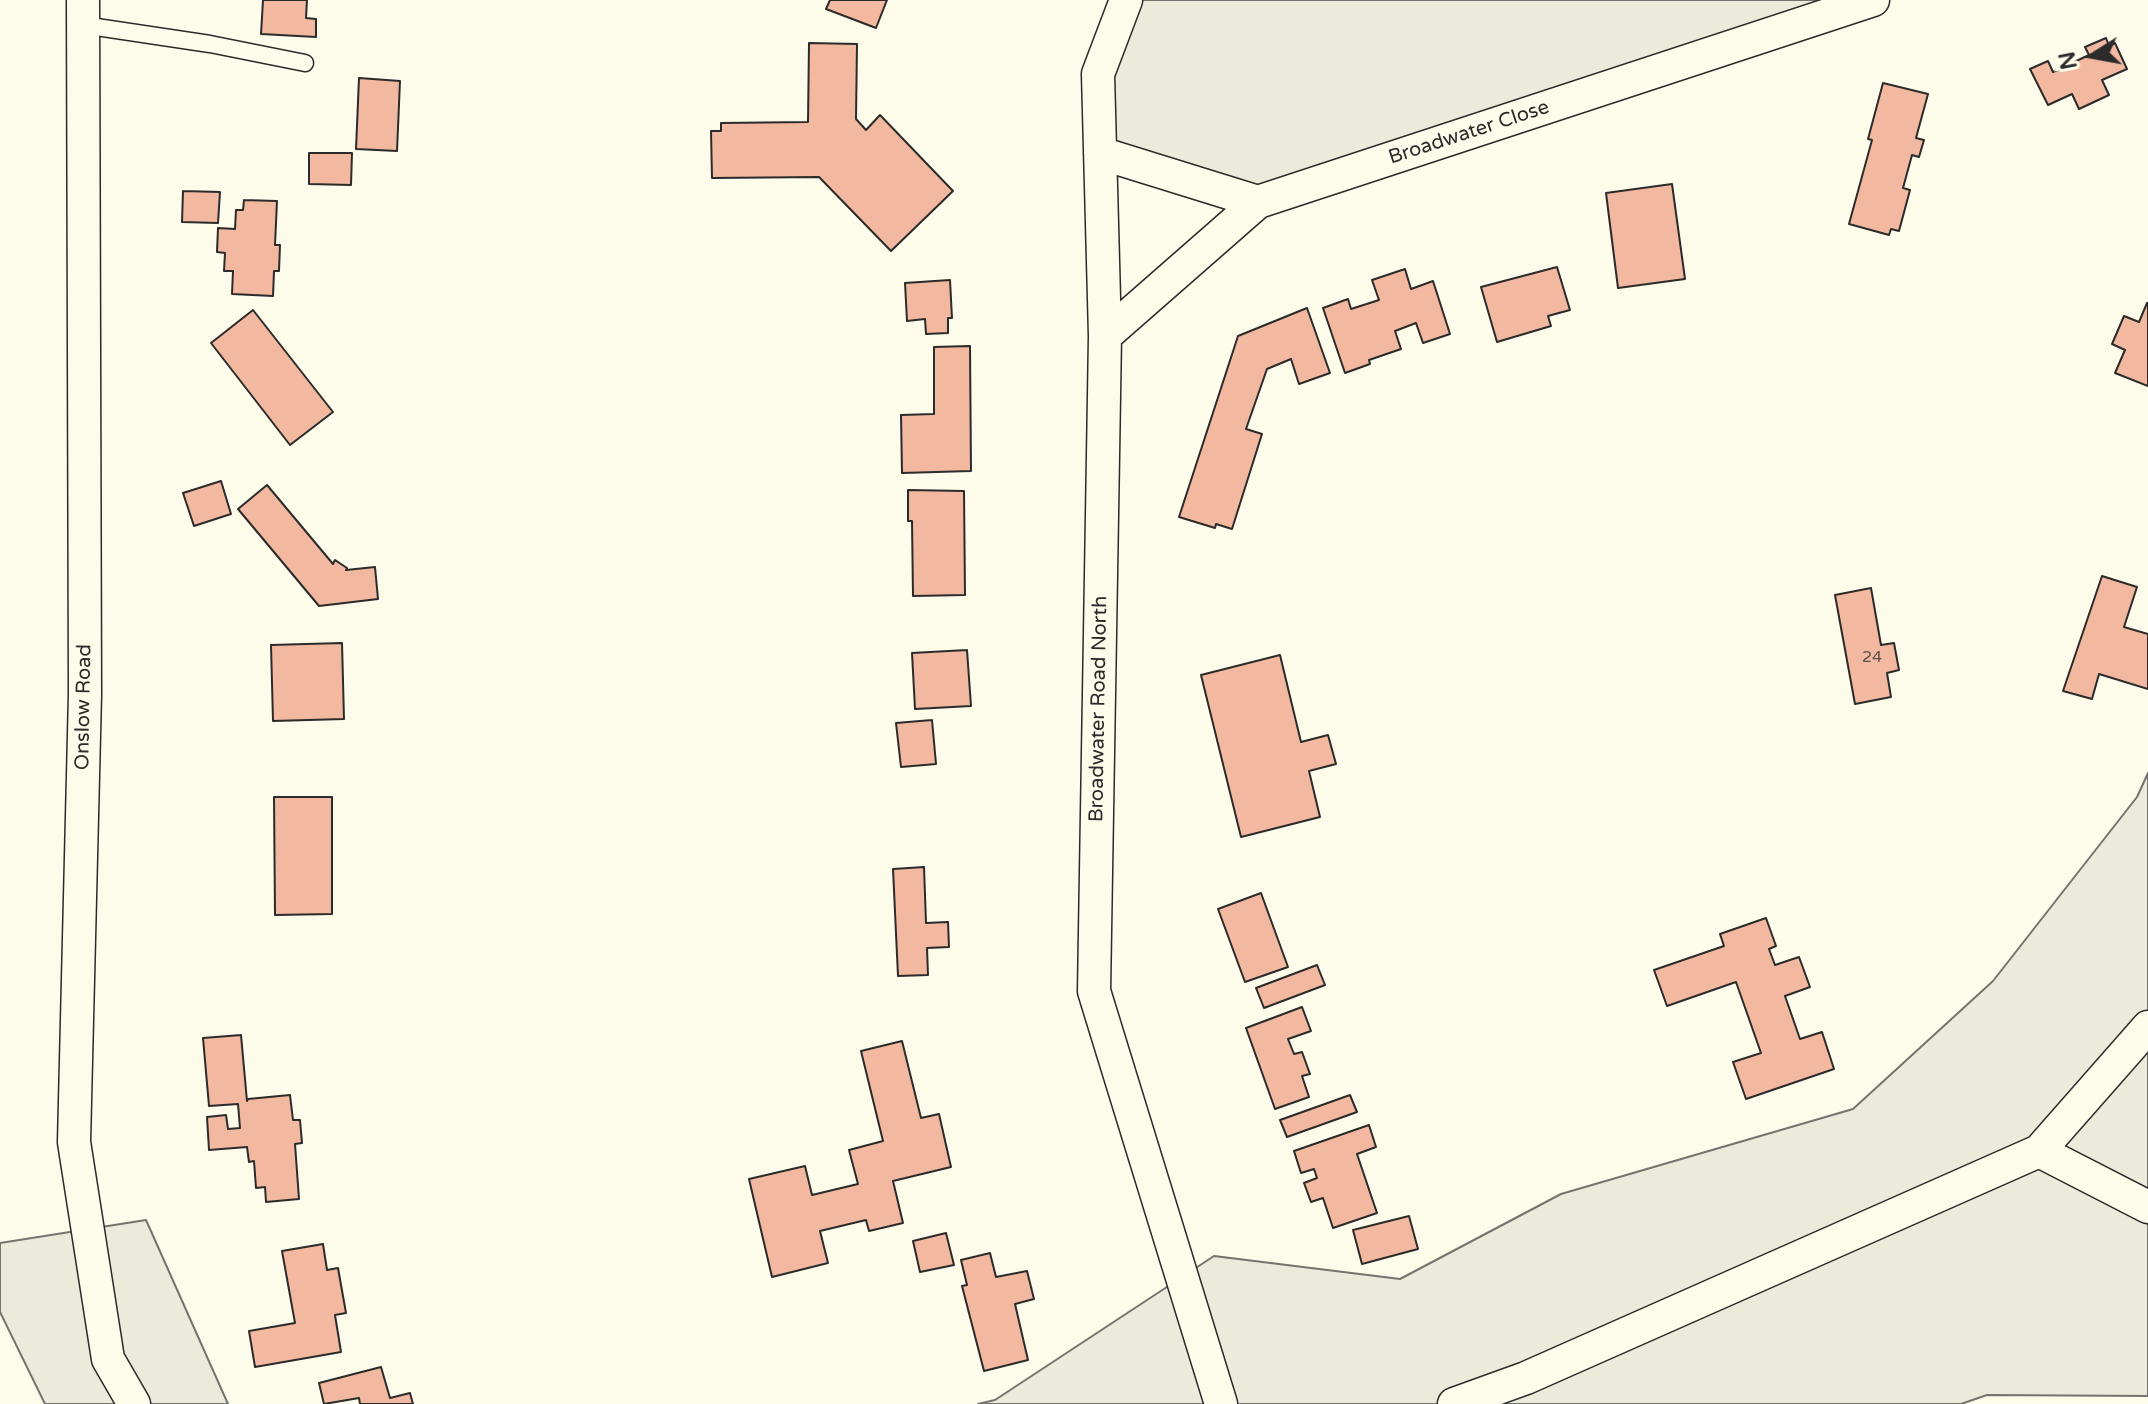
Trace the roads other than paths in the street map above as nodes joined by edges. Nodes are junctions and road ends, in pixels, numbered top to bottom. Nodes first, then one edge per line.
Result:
1 (1126, 0) edge
2 (1873, 0) edge
3 (83, 12) edge
4 (305, 63) dead end
5 (1100, 153) junction
6 (1258, 202) junction
7 (1105, 336) junction
8 (2148, 1027) edge
9 (2039, 1151) junction
10 (2148, 1207) edge
11 (134, 1404) edge
12 (1221, 1404) edge
13 (1454, 1404) edge

1 - 5 street, Broadwater Road North
2 - 6 street, Broadwater Close
3 - 4 lane
3 - 11 street, Onslow Road
5 - 6 street
5 - 7 street, Broadwater Road North
6 - 7 street, Broadwater Close
7 - 12 street, Broadwater Road North
8 - 9 street
9 - 10 street
9 - 13 street

